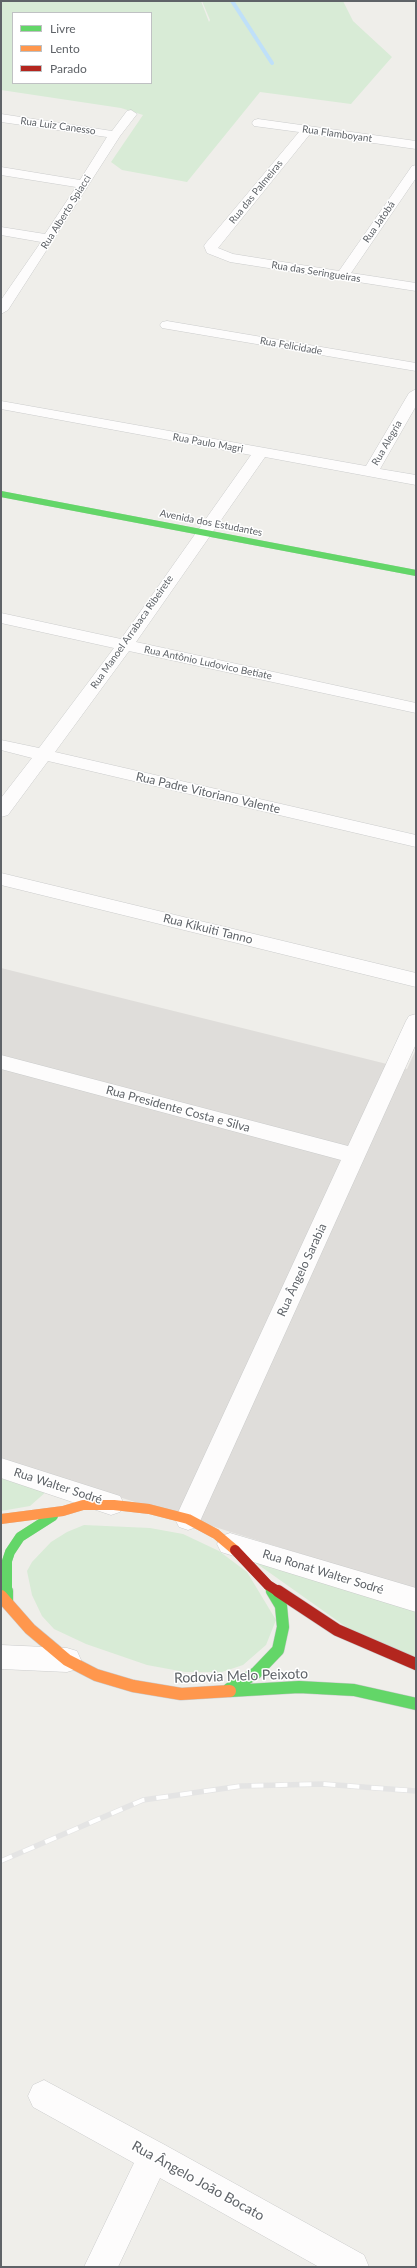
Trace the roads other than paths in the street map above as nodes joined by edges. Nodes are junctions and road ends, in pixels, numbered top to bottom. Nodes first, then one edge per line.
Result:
1 (131, 114) dead end
2 (1, 118) edge
3 (258, 123) dead end
4 (307, 130) junction
5 (115, 135) junction
6 (416, 145) edge
7 (416, 169) edge
8 (1, 171) edge
9 (84, 184) junction
10 (1, 231) edge
11 (49, 239) junction
12 (216, 254) joint
13 (342, 276) junction
14 (416, 287) edge
15 (3, 304) edge
16 (167, 325) dead end
17 (416, 367) edge
18 (416, 393) edge
19 (1, 405) edge
20 (262, 452) junction
21 (370, 472) junction
22 (416, 480) edge
23 (1, 494) edge
24 (199, 543) junction
25 (416, 573) edge
26 (1, 618) edge
27 (125, 645) junction
28 (416, 708) edge
29 (1, 745) edge
30 (43, 755) junction
31 (1, 811) edge
32 (416, 841) edge
33 (1, 879) edge
34 (416, 980) edge
35 (416, 1021) edge
36 (1, 1062) edge
37 (355, 1156) junction
38 (1, 1468) edge
39 (114, 1505) junction
40 (62, 1511) junction
41 (1, 1519) edge
42 (188, 1519) junction
43 (230, 1544) junction
44 (268, 1585) junction
45 (4, 1599) edge
46 (416, 1600) edge
47 (1, 1657) edge
48 (67, 1660) junction
49 (416, 1664) edge
50 (226, 1691) junction
51 (416, 1704) edge
52 (44, 2096) dead end
53 (154, 2156) junction
54 (101, 2267) edge
55 (352, 2267) edge

1 - 5 street, Rua Alberto Spiacci
2 - 5 street, Rua Luiz Canesso
3 - 4 street, Rua Flamboyant
4 - 6 street, Rua Flamboyant
4 - 12 street, Rua das Palmeiras
5 - 9 street, Rua Alberto Spiacci
7 - 13 street, Rua Jatobá
8 - 9 street
9 - 11 street, Rua Alberto Spiacci
10 - 11 street
11 - 15 street, Rua Alberto Spiacci
12 - 13 street, Rua das Seringueiras
13 - 14 street, Rua das Seringueiras
16 - 17 street, Rua Felicidade
18 - 21 street, Rua Alegria
19 - 20 street, Rua Paulo Magri
20 - 21 street, Rua Paulo Magri
20 - 24 street, Rua Manoel Arrabaca Ribeirete
21 - 22 street, Rua Paulo Magri
23 - 24 main road, Avenida dos Estudantes
24 - 25 main road, Avenida dos Estudantes
24 - 27 street, Rua Manoel Arrabaca Ribeirete
26 - 27 street, Rua Antônio Ludovico Betiate
27 - 28 street, Rua Antônio Ludovico Betiate
27 - 30 street, Rua Manoel Arrabaca Ribeirete
29 - 30 street, Rua Padre Vitoriano Valente
30 - 31 street, Rua Manoel Arrabaca Ribeirete
30 - 32 street, Rua Padre Vitoriano Valente
33 - 34 street, Rua Kikuiti Tanno
35 - 37 street, Rua Ângelo Sarabia
36 - 37 street, Rua Presidente Costa e Silva
37 - 42 street, Rua Ângelo Sarabia
38 - 39 street, Rua Walter Sodré
39 - 40 main road
39 - 42 main road
40 - 41 main road
40 - 45 main road
42 - 43 main road
43 - 44 main road
43 - 46 street, Rua Ronat Walter Sodré
44 - 49 main road
44 - 50 main road
45 - 48 main road, Rodovia Melo Peixoto
47 - 48 street
48 - 50 main road, Rodovia Melo Peixoto
50 - 51 main road, Rodovia Melo Peixoto
52 - 53 street, Rua Ângelo João Bocato
53 - 54 street
53 - 55 street, Rua Ângelo João Bocato

